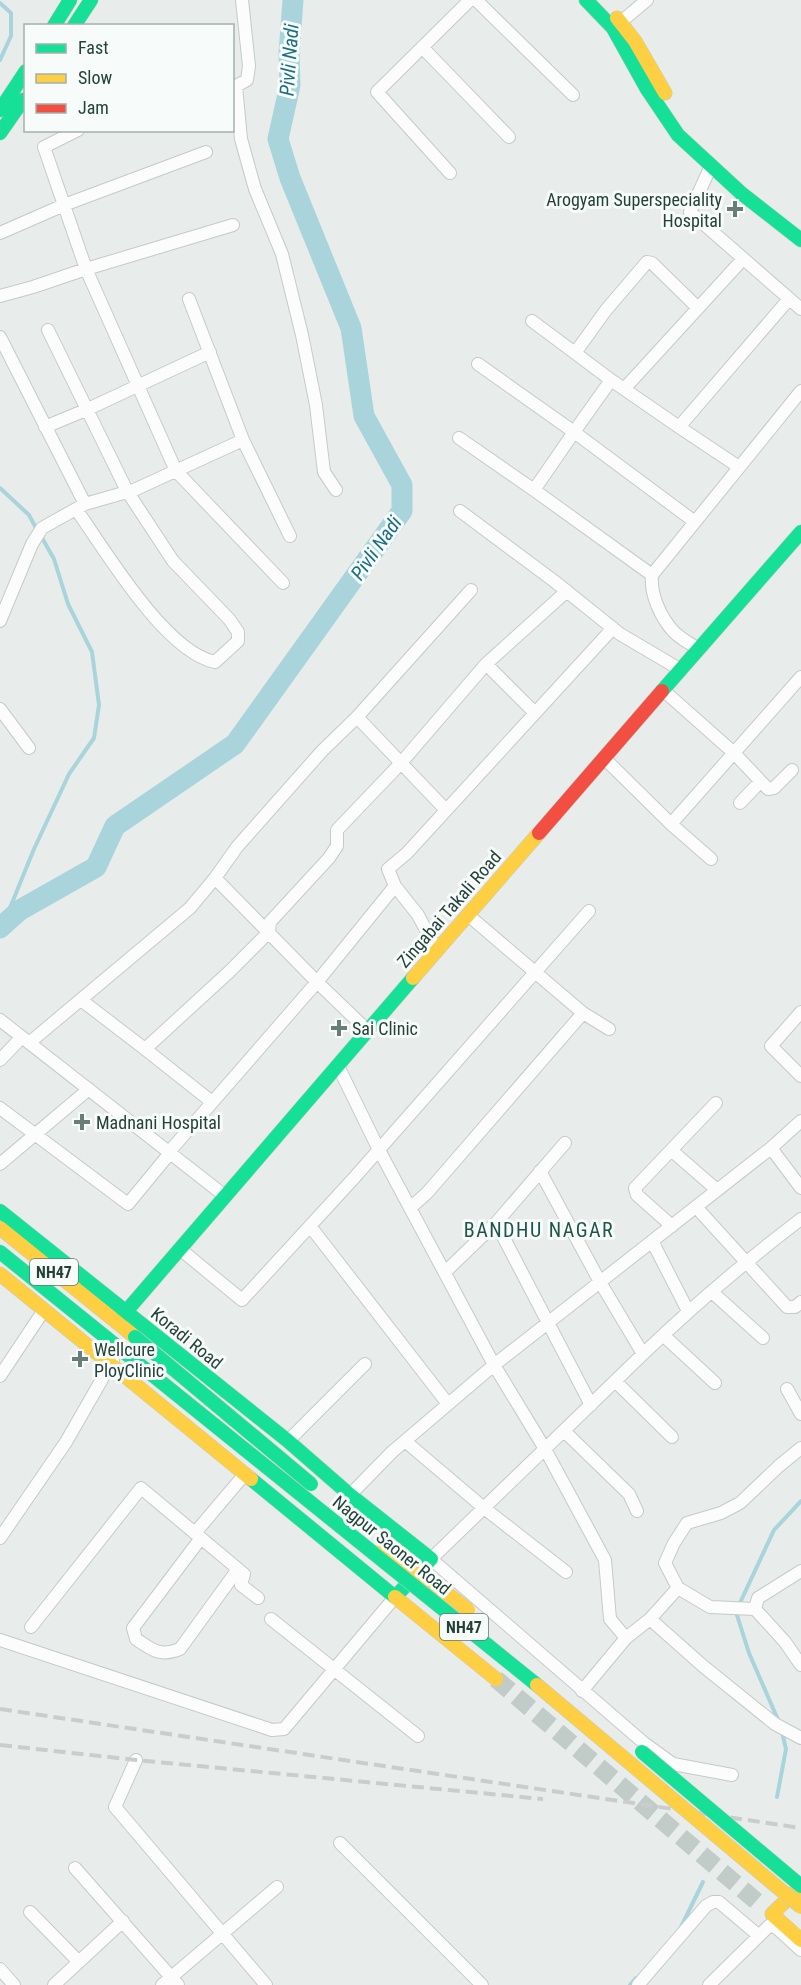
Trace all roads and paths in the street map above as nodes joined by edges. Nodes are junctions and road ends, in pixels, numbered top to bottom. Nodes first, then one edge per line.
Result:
1 (70, 0) edge
2 (91, 0) edge
3 (242, 0) edge
4 (470, 0) edge
5 (476, 0) edge
6 (586, 0) edge
7 (600, 0) edge
8 (647, 0) edge
9 (55, 24) edge
10 (75, 24) edge
11 (617, 25) junction
12 (422, 47) junction
13 (24, 74) edge
14 (234, 86) edge
15 (573, 95) dead end
16 (24, 99) edge
17 (0, 110) edge
18 (74, 132) edge
19 (0, 133) edge
20 (509, 137) dead end
21 (206, 152) dead end
22 (711, 166) junction
23 (450, 174) dead end
24 (64, 205) junction
25 (801, 224) edge
26 (233, 225) dead end
27 (0, 233) edge
28 (801, 240) edge
29 (743, 259) junction
30 (86, 269) junction
31 (0, 296) edge
32 (189, 299) dead end
33 (789, 299) junction
34 (698, 308) junction
35 (801, 309) edge
36 (532, 321) dead end
37 (48, 330) dead end
38 (0, 337) edge
39 (210, 352) junction
40 (575, 352) junction
41 (478, 364) dead end
42 (611, 380) junction
43 (138, 385) junction
44 (624, 389) junction
45 (801, 391) edge
46 (88, 409) junction
47 (45, 427) junction
48 (679, 427) junction
49 (574, 432) junction
50 (459, 438) dead end
51 (243, 440) junction
52 (739, 467) junction
53 (176, 471) junction
54 (534, 489) junction
55 (336, 490) dead end
56 (127, 491) junction
57 (81, 507) junction
58 (460, 511) dead end
59 (695, 522) junction
60 (801, 532) edge
61 (290, 536) dead end
62 (652, 575) junction
63 (283, 583) dead end
64 (471, 590) dead end
65 (567, 591) junction
66 (0, 621) edge
67 (613, 628) junction
68 (698, 649) junction
69 (486, 664) junction
70 (681, 670) junction
71 (801, 677) edge
72 (663, 690) junction
73 (0, 709) edge
74 (535, 713) junction
75 (357, 717) junction
76 (4, 723) edge
77 (29, 748) dead end
78 (734, 753) junction
79 (604, 758) junction
80 (401, 763) junction
81 (792, 770) dead end
82 (760, 782) junction
83 (740, 803) dead end
84 (446, 810) junction
85 (671, 824) junction
86 (711, 860) dead end
87 (215, 878) junction
88 (395, 886) junction
89 (589, 911) dead end
90 (468, 915) junction
91 (269, 932) junction
92 (437, 951) junction
93 (535, 972) junction
94 (317, 982) junction
95 (81, 1000) junction
96 (801, 1012) edge
97 (583, 1013) junction
98 (0, 1020) edge
99 (609, 1029) dead end
100 (368, 1031) junction
101 (26, 1040) junction
102 (145, 1049) junction
103 (0, 1060) edge
104 (338, 1066) junction
105 (801, 1076) edge
106 (89, 1089) junction
107 (212, 1102) junction
108 (716, 1103) dead end
109 (0, 1107) edge
110 (801, 1121) edge
111 (34, 1134) junction
112 (565, 1143) dead end
113 (771, 1148) junction
114 (379, 1150) junction
115 (671, 1150) junction
116 (169, 1152) junction
117 (0, 1164) edge
118 (540, 1172) junction
119 (801, 1188) edge
120 (717, 1190) junction
121 (225, 1196) junction
122 (696, 1207) junction
123 (410, 1208) junction
124 (0, 1211) edge
125 (801, 1219) edge
126 (496, 1223) junction
127 (310, 1226) junction
128 (672, 1226) junction
129 (0, 1228) edge
130 (652, 1241) junction
131 (180, 1249) junction
132 (0, 1252) edge
133 (745, 1262) junction
134 (445, 1272) junction
135 (0, 1274) edge
136 (600, 1282) junction
137 (712, 1292) junction
138 (801, 1302) edge
139 (44, 1310) junction
140 (688, 1311) junction
141 (117, 1317) junction
142 (548, 1323) junction
143 (102, 1333) junction
144 (663, 1335) junction
145 (135, 1337) joint
146 (763, 1338) dead end
147 (92, 1348) junction
148 (123, 1351) junction
149 (644, 1354) junction
150 (110, 1364) junction
151 (365, 1364) dead end
152 (494, 1365) junction
153 (0, 1376) edge
154 (615, 1381) junction
155 (715, 1383) dead end
156 (787, 1389) dead end
157 (448, 1404) junction
158 (591, 1405) junction
159 (801, 1414) edge
160 (564, 1431) junction
161 (672, 1437) dead end
162 (288, 1441) junction
163 (405, 1441) junction
164 (801, 1448) edge
165 (545, 1449) junction
166 (244, 1475) junction
167 (350, 1495) junction
168 (484, 1508) junction
169 (637, 1511) dead end
170 (356, 1521) dead end
171 (374, 1535) dead end
172 (198, 1536) junction
173 (0, 1538) edge
174 (430, 1559) junction
175 (238, 1569) junction
176 (801, 1571) edge
177 (566, 1572) dead end
178 (678, 1588) junction
179 (395, 1597) junction
180 (258, 1598) dead end
181 (755, 1609) junction
182 (272, 1619) dead end
183 (650, 1619) junction
184 (32, 1627) dead end
185 (626, 1638) junction
186 (0, 1640) edge
187 (797, 1650) edge
188 (801, 1665) edge
189 (334, 1668) junction
190 (496, 1679) tunnel mouth
191 (582, 1690) junction
192 (418, 1736) dead end
193 (801, 1738) edge
194 (136, 1760) dead end
195 (732, 1775) dead end
196 (340, 1843) dead end
197 (75, 1868) dead end
198 (801, 1886) edge
199 (277, 1887) dead end
200 (801, 1907) edge
201 (30, 1912) dead end
202 (123, 1922) junction
203 (222, 1933) junction
204 (758, 1935) junction
205 (801, 1940) edge
206 (801, 1950) edge
207 (79, 1962) junction
208 (0, 1969) edge
209 (170, 1982) edge
210 (14, 1985) edge
211 (54, 1985) edge
212 (266, 1985) edge
213 (482, 1985) edge
214 (638, 1985) edge
215 (709, 1985) edge

1 - 9 main road
2 - 10 main road
3 - 14 street
4 - 12 street
5 - 15 street
6 - 11 main road
7 - 11 main road
8 - 11 street
11 - 22 main road
11 - 25 main road
12 - 20 street
12 - 23 street
13 - 17 main road
14 - 55 street
16 - 19 main road
18 - 24 street
21 - 24 street
22 - 28 main road
22 - 29 street
24 - 27 street
24 - 30 street
26 - 30 street
29 - 33 street
29 - 34 street
30 - 31 street
30 - 43 street
32 - 39 street
33 - 35 street
33 - 48 street
34 - 40 street
34 - 44 street
36 - 40 street
37 - 46 street
38 - 47 street
39 - 43 street
39 - 51 street
40 - 42 street
41 - 49 street
42 - 44 street
42 - 49 street
43 - 46 street
43 - 53 street
44 - 48 street
45 - 52 street
46 - 47 street
46 - 56 street
47 - 57 street
48 - 52 street
49 - 54 street
49 - 59 street
50 - 54 street
51 - 53 street
51 - 61 street
52 - 59 street
53 - 56 street
53 - 63 street
54 - 62 street
56 - 57 street
56 - 57 street
57 - 66 street
58 - 65 street
59 - 62 street
60 - 68 main road, Zingabai Takali Road
62 - 68 street
64 - 75 street
65 - 67 street
65 - 69 street
67 - 70 street
67 - 74 street
68 - 70 main road, Zingabai Takali Road
69 - 74 street
69 - 80 street
70 - 72 main road, Zingabai Takali Road
71 - 78 street
72 - 78 street
72 - 79 main road, Zingabai Takali Road
73 - 76 street
74 - 84 street
75 - 80 street
75 - 87 street
76 - 77 street
78 - 82 street
78 - 85 street
79 - 85 street
79 - 90 main road, Zingabai Takali Road
80 - 84 street
80 - 91 street
81 - 82 street
82 - 83 street
84 - 88 street
85 - 86 street
87 - 91 street
87 - 95 street
88 - 92 street
88 - 94 street
89 - 93 street
90 - 92 main road, Zingabai Takali Road
90 - 93 street
91 - 94 street
91 - 102 street
92 - 100 main road, Zingabai Takali Road
93 - 97 street
93 - 114 street
94 - 100 street
94 - 107 street
95 - 101 street
95 - 102 street
96 - 105 street
97 - 99 street
97 - 123 street
98 - 101 street
100 - 104 main road, Zingabai Takali Road
101 - 103 street
101 - 106 street
102 - 107 street
104 - 114 street
104 - 121 main road, Zingabai Takali Road
106 - 111 street
106 - 116 street
107 - 116 street
108 - 115 street
109 - 111 street
110 - 113 street
111 - 116 street
111 - 117 street
112 - 118 street
113 - 119 street
113 - 120 street
114 - 123 street
114 - 127 street
115 - 120 street
115 - 128 street
116 - 121 street
118 - 126 street
118 - 136 street
120 - 122 street
121 - 131 main road, Zingabai Takali Road
122 - 128 street
122 - 133 street
123 - 134 street
124 - 141 main road, Koradi Road
125 - 133 street
126 - 134 street
126 - 142 street
127 - 131 street
127 - 157 street
128 - 130 street
129 - 141 main road, NH47
130 - 136 street
130 - 140 street
131 - 141 main road, Zingabai Takali Road
132 - 143 main road, NH47
133 - 137 street
133 - 138 street
134 - 152 street
135 - 139 main road
136 - 142 street
136 - 149 street
137 - 140 street
137 - 146 street
139 - 147 main road
139 - 153 street
140 - 144 street
141 - 145 main road, Koradi Road / NH47
141 - 162 main road, Koradi Road
142 - 152 street
142 - 158 street
143 - 147 main road
143 - 148 main road, NH47
144 - 149 street
144 - 155 street
145 - 170 main road, Nagpur Saoner Road / NH47, bridge
147 - 150 main road
148 - 150 street
148 - 200 main road, Nagpur Saoner Road / NH47, bridge
149 - 154 street
150 - 166 main road
150 - 173 street
151 - 162 street
152 - 157 street
152 - 165 street
154 - 158 street
154 - 161 street
156 - 159 street
157 - 163 street
158 - 160 street
160 - 165 street
160 - 169 street
162 - 167 main road, Koradi Road
163 - 167 street
163 - 168 street
164 - 178 street
165 - 168 street
165 - 185 street
166 - 172 street
166 - 179 main road
167 - 174 main road, Koradi Road
168 - 174 street
168 - 177 street
171 - 198 main road, Nagpur Saoner Road / NH47, bridge
172 - 175 street
172 - 175 street
172 - 184 street
174 - 179 main road
174 - 191 street
175 - 180 street
176 - 181 street
178 - 181 street
178 - 183 street
179 - 189 street
179 - 190 main road
181 - 187 street
182 - 189 street
183 - 185 street
183 - 193 street
185 - 191 street
186 - 189 street
187 - 188 street
189 - 192 street
191 - 195 street
194 - 203 street
196 - 213 street
197 - 202 street
198 - 205 main road
199 - 203 street
201 - 207 street
202 - 207 street
202 - 209 street
203 - 209 street
203 - 212 street
204 - 206 street
204 - 214 street
204 - 215 street
207 - 211 street
208 - 210 street

